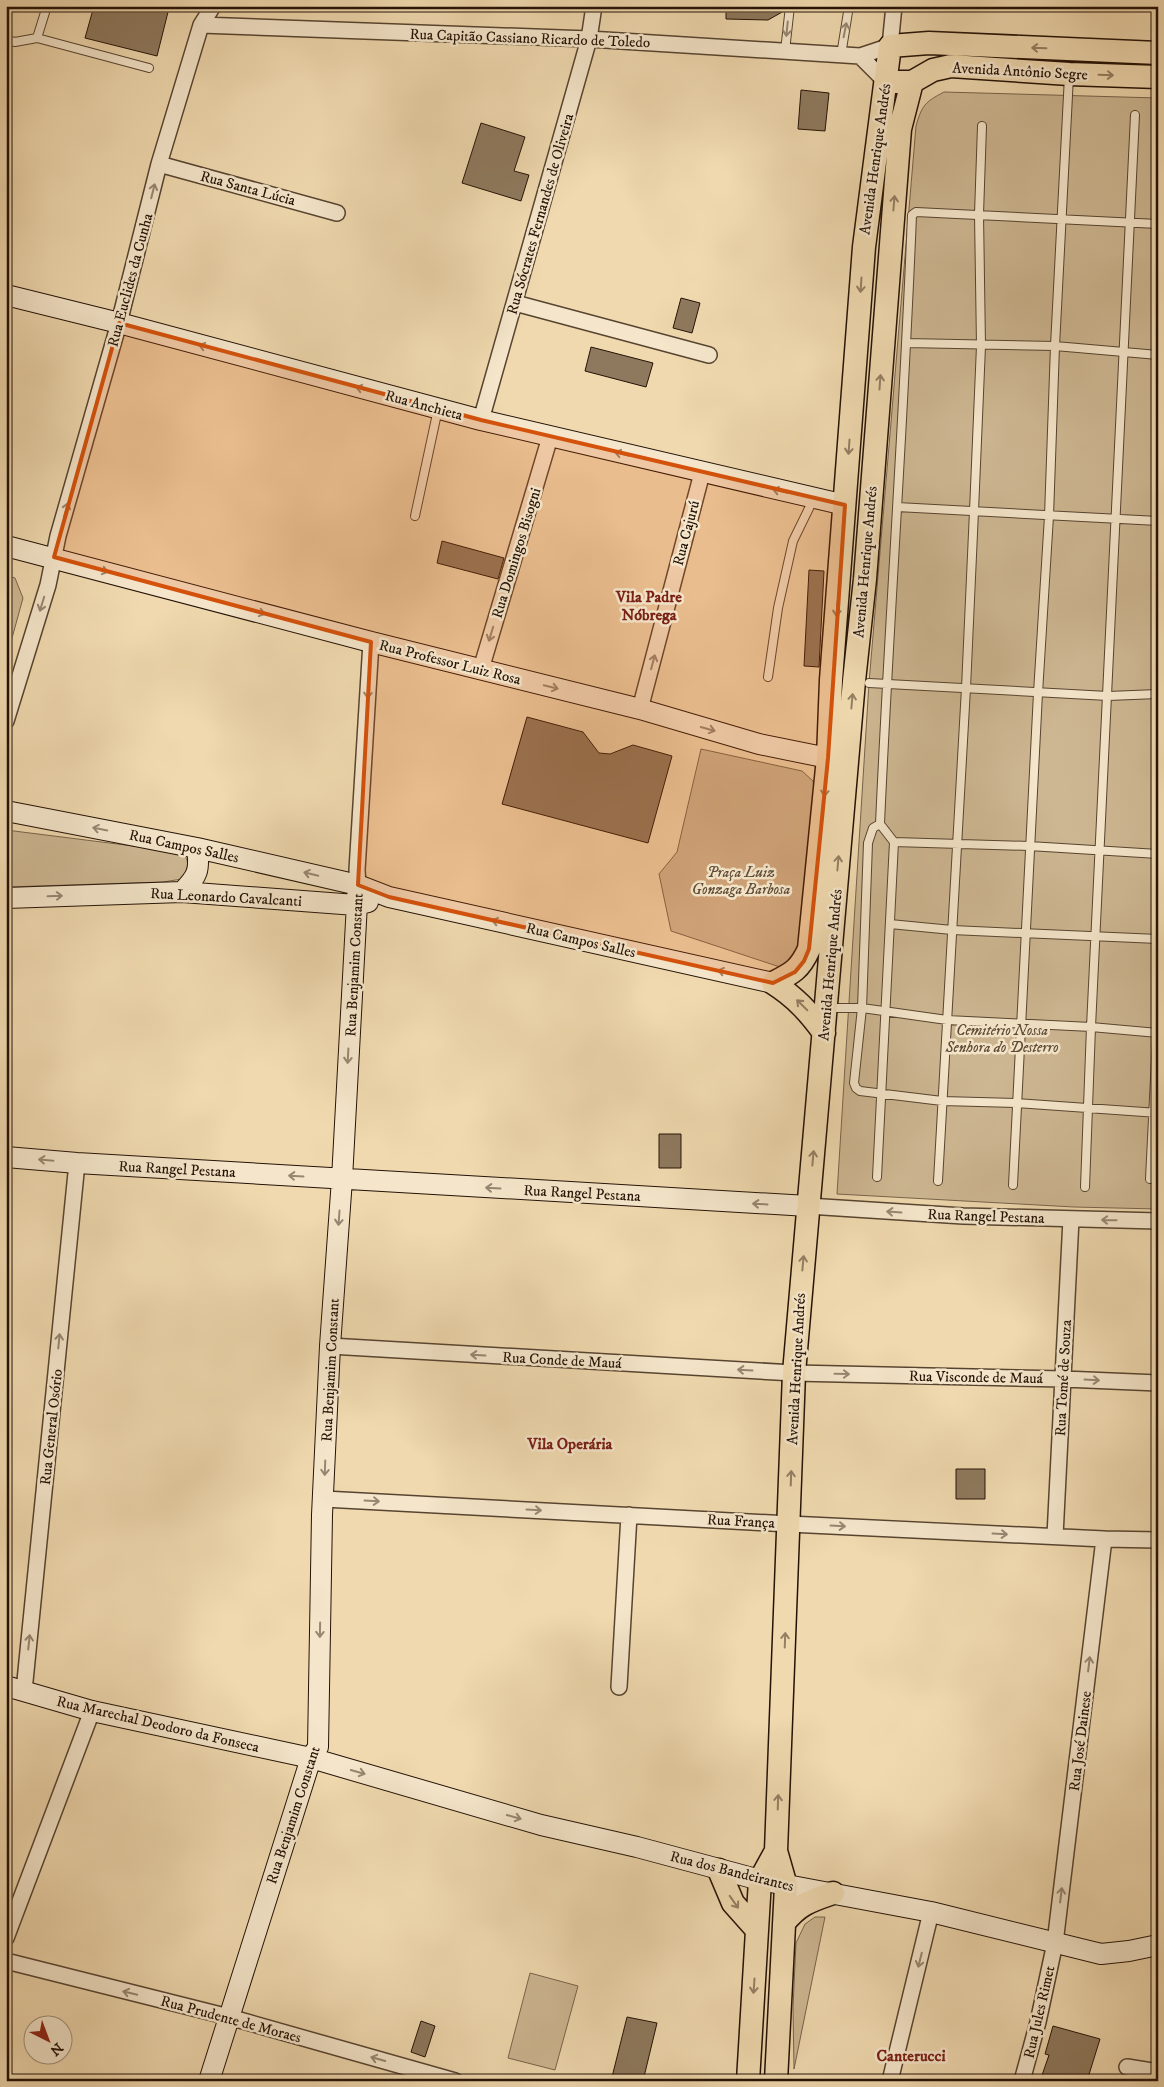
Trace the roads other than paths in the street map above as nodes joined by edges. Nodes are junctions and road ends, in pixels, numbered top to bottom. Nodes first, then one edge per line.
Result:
1 (47, 6) edge
2 (213, 6) edge
3 (594, 6) edge
4 (790, 6) edge
5 (849, 6) edge
6 (894, 6) edge
7 (201, 25) junction
8 (37, 38) junction
9 (589, 39) junction
10 (6, 40) edge
11 (890, 46) junction
12 (785, 51) junction
13 (1158, 52) edge
14 (841, 55) junction
15 (860, 56) junction
16 (150, 68) dead end
17 (1069, 74) junction
18 (1158, 77) edge
19 (886, 82) junction
20 (912, 82) junction
21 (1135, 115) dead end
22 (982, 126) dead end
23 (160, 164) junction
24 (337, 213) dead end
25 (979, 214) junction
26 (1062, 218) junction
27 (1130, 223) junction
28 (1158, 224) edge
29 (891, 242) junction
30 (864, 247) junction
31 (6, 295) edge
32 (515, 303) junction
33 (119, 323) junction
34 (907, 343) junction
35 (981, 346) junction
36 (1055, 346) junction
37 (1124, 353) junction
38 (708, 355) dead end
39 (1158, 355) edge
40 (438, 409) junction
41 (481, 420) junction
42 (550, 437) junction
43 (702, 473) junction
44 (814, 498) junction
45 (845, 505) junction
46 (897, 507) junction
47 (974, 510) junction
48 (415, 516) dead end
49 (1049, 516) junction
50 (1116, 519) junction
51 (1158, 521) edge
52 (6, 546) edge
53 (54, 557) junction
54 (865, 579) junction
55 (371, 642) junction
56 (481, 669) junction
57 (768, 677) dead end
58 (869, 683) dead end
59 (886, 683) junction
60 (966, 688) junction
61 (1038, 693) junction
62 (1158, 694) edge
63 (1108, 696) junction
64 (640, 709) junction
65 (6, 721) edge
66 (838, 758) junction
67 (6, 811) edge
68 (880, 824) junction
69 (894, 842) junction
70 (957, 844) junction
71 (1029, 846) junction
72 (197, 848) junction
73 (1100, 852) junction
74 (1158, 854) edge
75 (182, 892) junction
76 (357, 895) junction
77 (6, 898) edge
78 (890, 924) junction
79 (952, 930) junction
80 (1025, 934) junction
81 (1096, 937) junction
82 (1158, 939) edge
83 (773, 983) junction
84 (826, 1008) junction
85 (862, 1008) junction
86 (886, 1011) junction
87 (1158, 1017) edge
88 (947, 1020) junction
89 (1020, 1024) junction
90 (1091, 1026) junction
91 (824, 1033) junction
92 (1157, 1033) edge
93 (881, 1094) junction
94 (942, 1100) junction
95 (1016, 1103) junction
96 (1088, 1109) junction
97 (1155, 1112) edge
98 (6, 1157) edge
99 (77, 1163) junction
100 (877, 1177) dead end
101 (342, 1179) junction
102 (1150, 1179) dead end
103 (938, 1181) dead end
104 (1013, 1185) dead end
105 (1085, 1187) dead end
106 (808, 1206) junction
107 (1071, 1218) junction
108 (1158, 1221) edge
109 (330, 1346) junction
110 (794, 1373) junction
111 (1064, 1379) junction
112 (1158, 1383) edge
113 (324, 1499) junction
114 (629, 1515) junction
115 (789, 1524) junction
116 (1055, 1536) junction
117 (1104, 1539) junction
118 (1158, 1540) edge
119 (619, 1687) dead end
120 (15, 1688) edge
121 (92, 1711) junction
122 (311, 1758) junction
123 (776, 1851) junction
124 (719, 1870) junction
125 (760, 1880) junction
126 (786, 1886) junction
127 (833, 1893) junction
128 (931, 1912) junction
129 (784, 1930) junction
130 (757, 1934) junction
131 (6, 1938) edge
132 (1056, 1943) junction
133 (1158, 1944) edge
134 (6, 1961) edge
135 (228, 2018) junction
136 (1128, 2067) dead end
137 (1158, 2072) edge
138 (446, 2080) edge
139 (209, 2081) edge
140 (748, 2081) edge
141 (776, 2081) edge
142 (890, 2081) edge
143 (1022, 2081) edge

1 - 8 lane
2 - 7 street, Rua Euclides da Cunha
3 - 9 street, Rua Sócrates Fernandes de Oliveira
4 -> 12 lane
14 -> 5 lane
6 - 11 street, Avenida Henrique Andrés
7 - 9 street, Rua Capitão Cassiano Ricardo de Toledo
7 - 23 street, Rua Euclides da Cunha
8 - 10 lane
8 - 16 lane
9 - 12 street, Rua Capitão Cassiano Ricardo de Toledo
9 - 32 street, Rua Sócrates Fernandes de Oliveira
13 -> 11 main road, Avenida Antônio Segre
11 - 15 street, Rua Capitão Cassiano Ricardo de Toledo
11 - 19 main road, Avenida Henrique Andrés
12 - 14 street, Rua Capitão Cassiano Ricardo de Toledo
14 - 15 street, Rua Capitão Cassiano Ricardo de Toledo
15 - 19 street
17 -> 18 main road, Avenida Antônio Segre
17 - 20 main road, Avenida Antônio Segre
17 - 26 lane
19 - 20 main road, Avenida Antônio Segre
19 - 30 main road, Avenida Henrique Andrés
29 -> 20 main road, Avenida Henrique Andrés
21 - 27 lane
22 - 25 lane
23 - 24 street, Rua Santa Lúcia
33 -> 23 street, Rua Euclides da Cunha
25 - 26 lane
25 - 34 lane
25 - 35 lane
26 - 27 lane
26 - 36 lane
27 - 28 lane
27 - 37 lane
29 - 30 main road
54 -> 29 main road, Avenida Henrique Andrés
30 -> 45 main road, Avenida Henrique Andrés
31 - 33 main road, Rua Anchieta
32 - 38 street
32 - 41 street, Rua Sócrates Fernandes de Oliveira
40 -> 33 main road, Rua Anchieta
53 -> 33 street, Rua Euclides da Cunha
34 - 35 lane
34 - 46 lane
35 - 36 lane
35 - 47 lane
36 - 37 lane
36 - 49 lane
37 - 39 lane
37 - 50 lane
40 - 41 main road, Rua Anchieta
40 - 48 lane
41 - 42 main road, Rua Anchieta
43 -> 42 main road, Rua Anchieta
42 -> 56 street, Rua Domingos Bisogni
44 -> 43 main road, Rua Anchieta
64 -> 43 street, Rua Cajurú
44 - 45 main road, Rua Anchieta
44 - 57 lane
45 - 54 main road
45 -> 66 main road, Avenida Henrique Andrés
46 - 47 lane
46 - 59 lane
47 - 49 lane
47 - 60 lane
49 - 50 lane
49 - 61 lane
50 - 51 lane
50 - 63 lane
52 - 53 main road, Rua Professor Luiz Rosa
53 -> 55 main road, Rua Professor Luiz Rosa
53 -> 65 street, Rua Euclides da Cunha
66 -> 54 main road, Avenida Henrique Andrés
55 - 56 main road, Rua Professor Luiz Rosa
55 -> 76 street, Rua Benjamim Constant
56 -> 64 main road, Rua Professor Luiz Rosa
58 - 59 lane
59 - 60 lane
59 - 68 lane
60 - 61 lane
60 - 70 lane
61 - 63 lane
61 - 71 lane
62 - 63 lane
63 - 73 lane
64 -> 66 main road, Rua Professor Luiz Rosa
66 -> 83 main road, Avenida Henrique Andrés
84 -> 66 main road, Avenida Henrique Andrés
72 -> 67 main road, Rua Campos Salles
68 - 69 lane
68 - 85 lane
69 - 70 lane
69 - 78 lane
70 - 71 lane
70 - 79 lane
71 - 73 lane
71 - 80 lane
72 - 75 main road
76 -> 72 main road, Rua Campos Salles
73 - 74 lane
73 - 81 lane
75 - 76 main road, Rua Leonardo Cavalcanti
77 -> 75 main road, Rua Leonardo Cavalcanti
83 -> 76 main road, Rua Campos Salles
76 -> 101 main road, Rua Benjamim Constant
78 - 79 lane
78 - 86 lane
79 - 80 lane
79 - 88 lane
80 - 81 lane
80 - 89 lane
81 - 82 lane
81 - 90 lane
91 -> 83 main road
84 - 85 lane
84 - 91 main road, Avenida Henrique Andrés
85 - 86 lane
85 - 93 lane
86 - 88 lane
86 - 93 lane
87 - 92 lane
88 - 89 lane
88 - 94 lane
89 - 90 lane
89 - 95 lane
90 - 92 lane
90 - 96 lane
106 -> 91 main road, Avenida Henrique Andrés
92 - 97 lane
93 - 94 lane
93 - 100 lane
94 - 95 lane
94 - 103 lane
95 - 96 lane
95 - 104 lane
96 - 97 lane
96 - 105 lane
97 - 102 lane
99 -> 98 main road, Rua Rangel Pestana
101 -> 99 main road, Rua Rangel Pestana
120 -> 99 street, Rua General Osório
106 -> 101 main road, Rua Rangel Pestana
101 -> 109 main road, Rua Benjamim Constant
107 -> 106 street, Rua Rangel Pestana
110 -> 106 main road, Avenida Henrique Andrés
108 -> 107 street, Rua Rangel Pestana
107 - 111 street, Rua Tomé de Souza
110 -> 109 street, Rua Conde de Mauá
109 -> 113 main road, Rua Benjamim Constant
110 -> 111 street, Rua Visconde de Mauá
115 -> 110 main road, Avenida Henrique Andrés
111 -> 112 street, Rua Visconde de Mauá
111 - 116 street, Rua Tomé de Souza
113 -> 114 street, Rua França
113 -> 122 main road, Rua Benjamim Constant
114 - 115 street, Rua França
114 - 119 street
115 -> 116 street, Rua França
123 -> 115 main road, Avenida Henrique Andrés
116 - 117 street, Rua França
117 - 118 street, Rua França
132 -> 117 street, Rua José Dainese
120 - 121 main road, Rua Marechal Deodoro da Fonseca
121 - 122 main road, Rua Marechal Deodoro da Fonseca
121 - 131 street
122 -> 124 main road, Rua dos Bandeirantes
122 - 135 main road, Rua Benjamim Constant
123 - 125 main road, Avenida Henrique Andrés
123 - 126 main road, Avenida Henrique Andrés
124 - 125 main road, Rua dos Bandeirantes
124 -> 130 main road
125 - 126 main road, Rua dos Bandeirantes
125 - 130 main road
126 - 127 main road, Rua dos Bandeirantes
126 - 129 main road, Avenida Henrique Andrés
127 - 128 main road, Rua dos Bandeirantes
127 - 129 main road
128 - 132 main road, Rua dos Bandeirantes
128 -> 142 street
129 - 141 main road, Avenida Henrique Andrés
130 -> 140 main road
132 - 133 main road, Rua dos Bandeirantes
132 - 143 street, Rua Jules Rimet
135 -> 134 street, Rua Prudente de Moraes
138 -> 135 street, Rua Prudente de Moraes
135 - 139 main road, Rua Benjamim Constant
136 - 137 street

